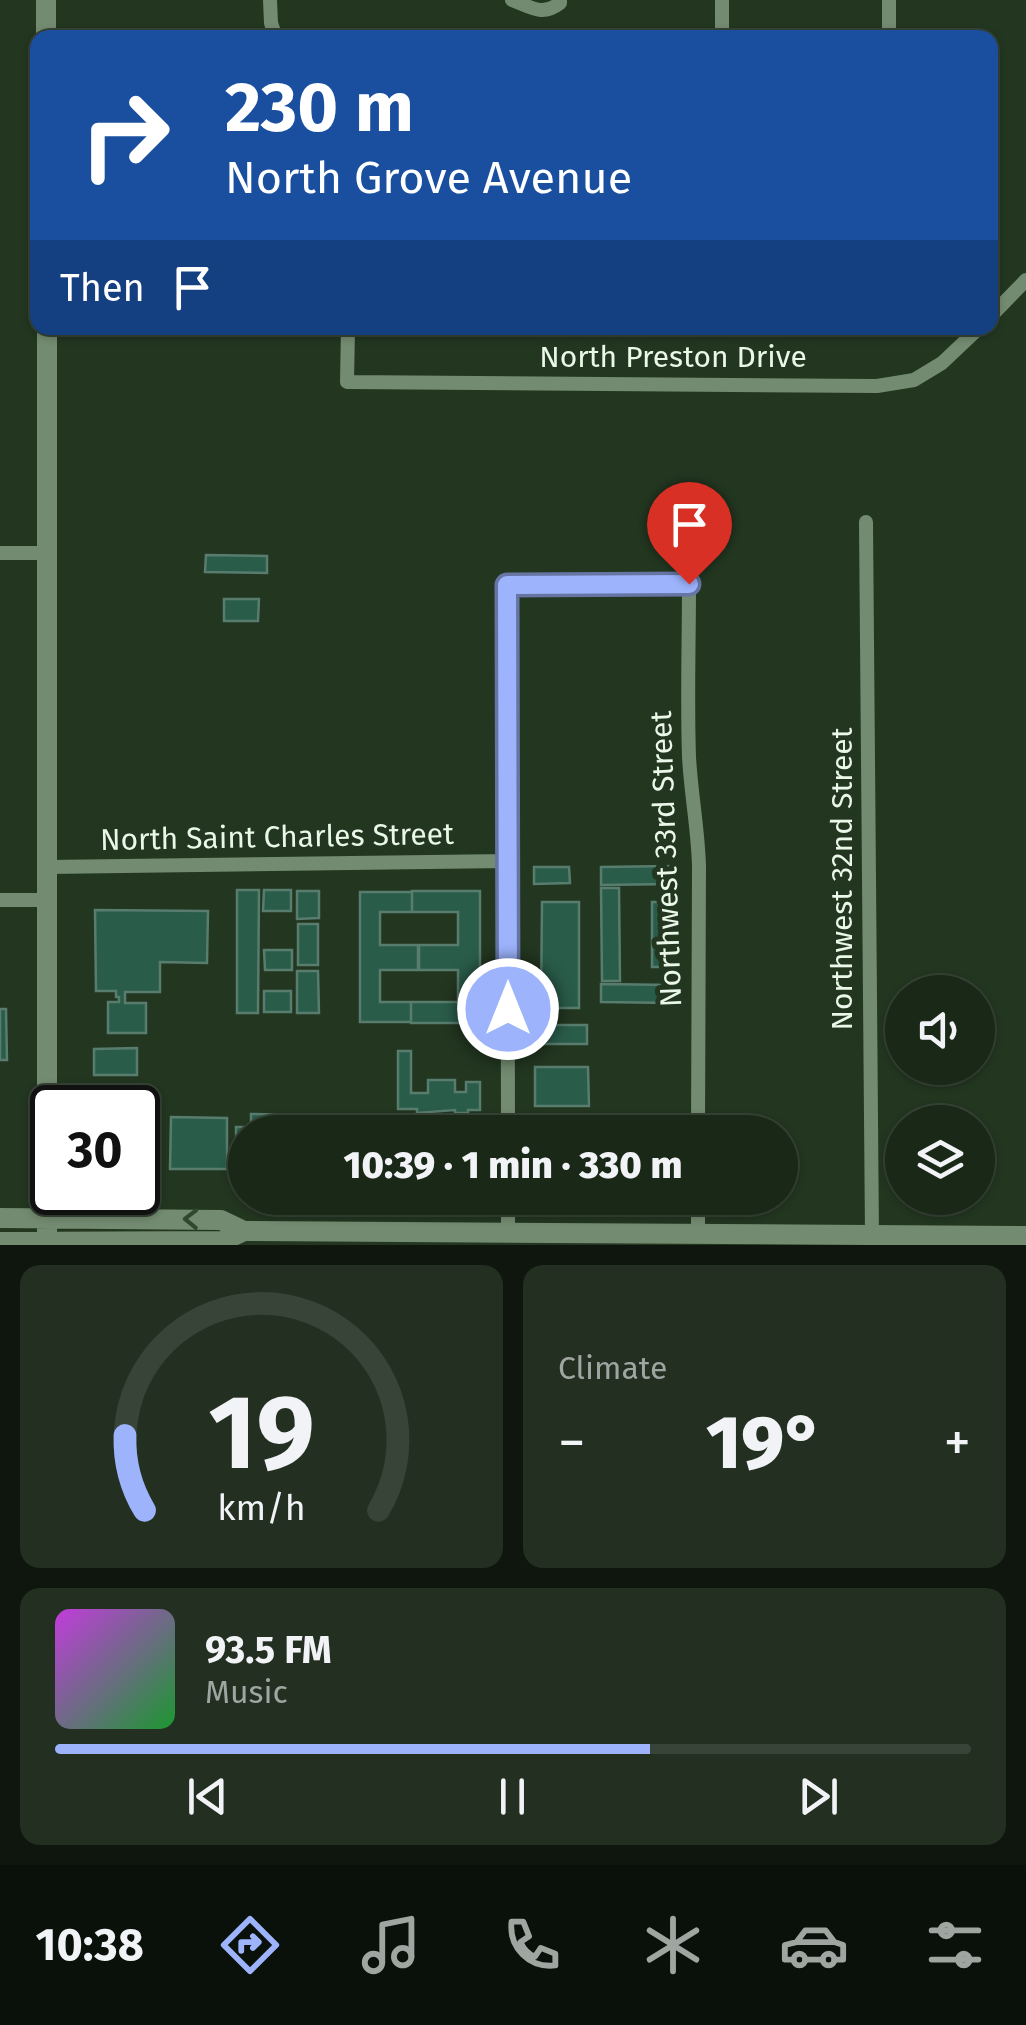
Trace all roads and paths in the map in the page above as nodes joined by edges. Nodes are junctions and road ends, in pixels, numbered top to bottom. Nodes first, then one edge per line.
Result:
1 (46, 0) edge
2 (270, 0) edge
3 (512, 0) edge
4 (560, 0) edge
5 (722, 0) edge
6 (889, 0) edge
7 (46, 30) edge
8 (273, 30) edge
9 (722, 30) edge
10 (890, 30) edge
11 (1022, 285) edge
12 (998, 309) edge
13 (46, 335) edge
14 (348, 335) edge
15 (972, 335) edge
16 (866, 522) dead end
17 (0, 553) edge
18 (47, 553) junction
19 (508, 862) junction
20 (48, 866) junction
21 (0, 900) edge
22 (48, 900) junction
23 (508, 1115) edge
24 (698, 1115) edge
25 (508, 1215) edge
26 (698, 1215) edge
27 (47, 1217) junction
28 (0, 1218) edge
29 (244, 1232) junction
30 (508, 1234) junction
31 (698, 1235) junction
32 (872, 1236) junction
33 (1026, 1236) edge
34 (418, 1239) edge
35 (783, 1240) edge
36 (0, 1242) edge
37 (47, 1244) edge

1 - 7 main road
2 - 8 street
3 - 4 street
5 - 9 street
6 - 10 street
11 - 12 street
13 - 18 main road
14 - 15 street, North Preston Drive
16 - 32 street, Northwest 32nd Street
17 - 18 street
18 - 20 main road
19 - 20 street, North Saint Charles Street
19 - 23 street
19 - 24 street, Northwest 33rd Street
20 - 22 main road
21 - 22 street
22 - 27 main road
25 - 30 street
26 - 31 street
27 - 28 main road
29 -> 27 main road
27 - 37 main road
29 - 34 main road
29 - 37 main road
30 - 31 main road
30 - 34 main road
31 - 35 main road
32 - 33 main road
32 - 35 main road
36 - 37 main road

